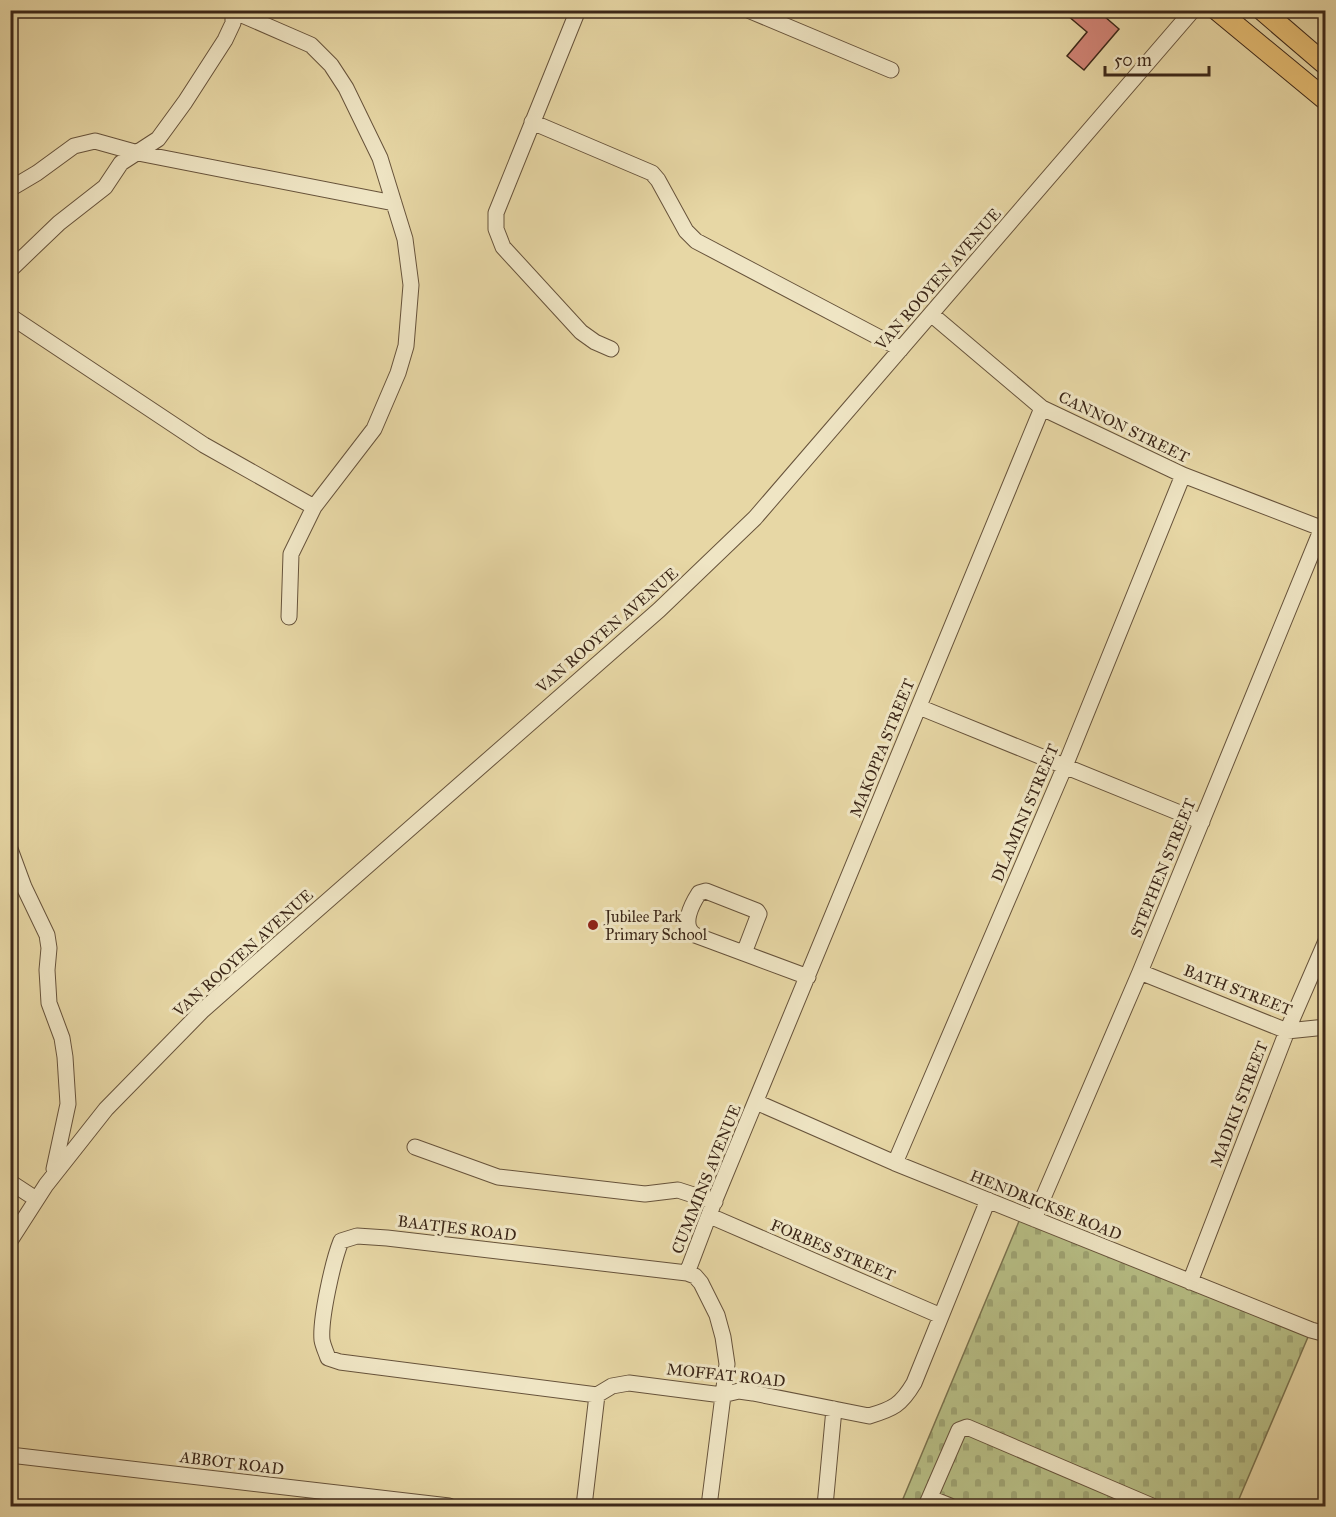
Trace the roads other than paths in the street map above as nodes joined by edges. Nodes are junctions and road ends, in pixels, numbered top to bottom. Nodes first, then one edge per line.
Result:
1 (578, 10) edge
2 (748, 10) edge
3 (1193, 10) edge
4 (1217, 10) edge
5 (1262, 10) edge
6 (233, 11) edge
7 (1326, 65) edge
8 (891, 70) dead end
9 (1326, 100) edge
10 (532, 122) junction
11 (138, 153) junction
12 (10, 189) edge
13 (394, 203) junction
14 (10, 270) edge
15 (931, 314) junction
16 (10, 316) edge
17 (611, 349) dead end
18 (901, 349) junction
19 (1042, 408) junction
20 (1183, 475) junction
21 (314, 507) junction
22 (1324, 529) edge
23 (289, 617) dead end
24 (919, 707) junction
25 (1065, 766) junction
26 (1202, 822) junction
27 (10, 849) edge
28 (1326, 941) edge
29 (744, 953) junction
30 (1140, 972) junction
31 (808, 976) junction
32 (1326, 1028) edge
33 (1287, 1031) junction
34 (756, 1102) junction
35 (415, 1147) dead end
36 (895, 1163) junction
37 (53, 1175) junction
38 (10, 1182) edge
39 (36, 1199) junction
40 (988, 1200) junction
41 (712, 1209) junction
42 (1034, 1219) junction
43 (10, 1241) edge
44 (687, 1273) junction
45 (1190, 1282) junction
46 (941, 1316) junction
47 (1326, 1334) edge
48 (328, 1358) joint
49 (597, 1395) junction
50 (722, 1395) junction
51 (834, 1409) junction
52 (10, 1455) edge
53 (928, 1502) edge
54 (449, 1506) edge
55 (584, 1506) edge
56 (709, 1506) edge
57 (825, 1506) edge
58 (950, 1506) edge
59 (1152, 1506) edge

1 - 10 street
2 - 8 street
3 - 15 street, VAN ROOYEN AVENUE
4 - 9 main road
5 - 7 main road
6 - 11 street
6 - 13 street
10 - 17 street
10 - 18 street
11 - 12 street
11 - 13 street
11 - 14 street
13 - 21 street
15 - 18 street, VAN ROOYEN AVENUE
15 - 19 street, CANNON STREET
16 - 21 street
18 - 37 street, VAN ROOYEN AVENUE
19 - 20 street, CANNON STREET
19 - 24 street, MAKOPPA STREET
20 - 22 street, CANNON STREET
20 - 25 street, DLAMINI STREET
21 - 23 street
22 - 26 street, STEPHEN STREET
24 - 25 street
24 - 31 street, MAKOPPA STREET
25 - 26 street
25 - 36 street, DLAMINI STREET
26 - 30 street, STEPHEN STREET
27 - 37 street
28 - 33 street, MADIKI STREET
29 - 29 street
29 - 31 street
30 - 33 street, BATH STREET
30 - 42 street, STEPHEN STREET
31 - 34 street, MAKOPPA STREET
32 - 33 street, BATH STREET
33 - 45 street, MADIKI STREET
34 - 36 street, HENDRICKSE ROAD
34 - 41 street, CUMMINS AVENUE
35 - 41 street, FORBES STREET
36 - 40 street, HENDRICKSE ROAD
37 - 39 street, VAN ROOYEN AVENUE
38 - 39 street
39 - 43 street, VAN ROOYEN AVENUE
40 - 42 street, HENDRICKSE ROAD
40 - 46 street, MOFFAT ROAD
41 - 44 street, CUMMINS AVENUE
41 - 46 street, FORBES STREET
42 - 45 street, HENDRICKSE ROAD
44 - 48 street, BAATJES ROAD
44 - 50 street, CUMMINS AVENUE
45 - 47 street, HENDRICKSE ROAD
46 - 51 street, MOFFAT ROAD
48 - 49 street, MOFFAT ROAD
49 - 50 street, MOFFAT ROAD
49 - 55 street
50 - 51 street, MOFFAT ROAD
50 - 56 street, CUMMINS AVENUE
51 - 57 street
52 - 54 street, ABBOT ROAD
53 - 58 street
53 - 59 street

